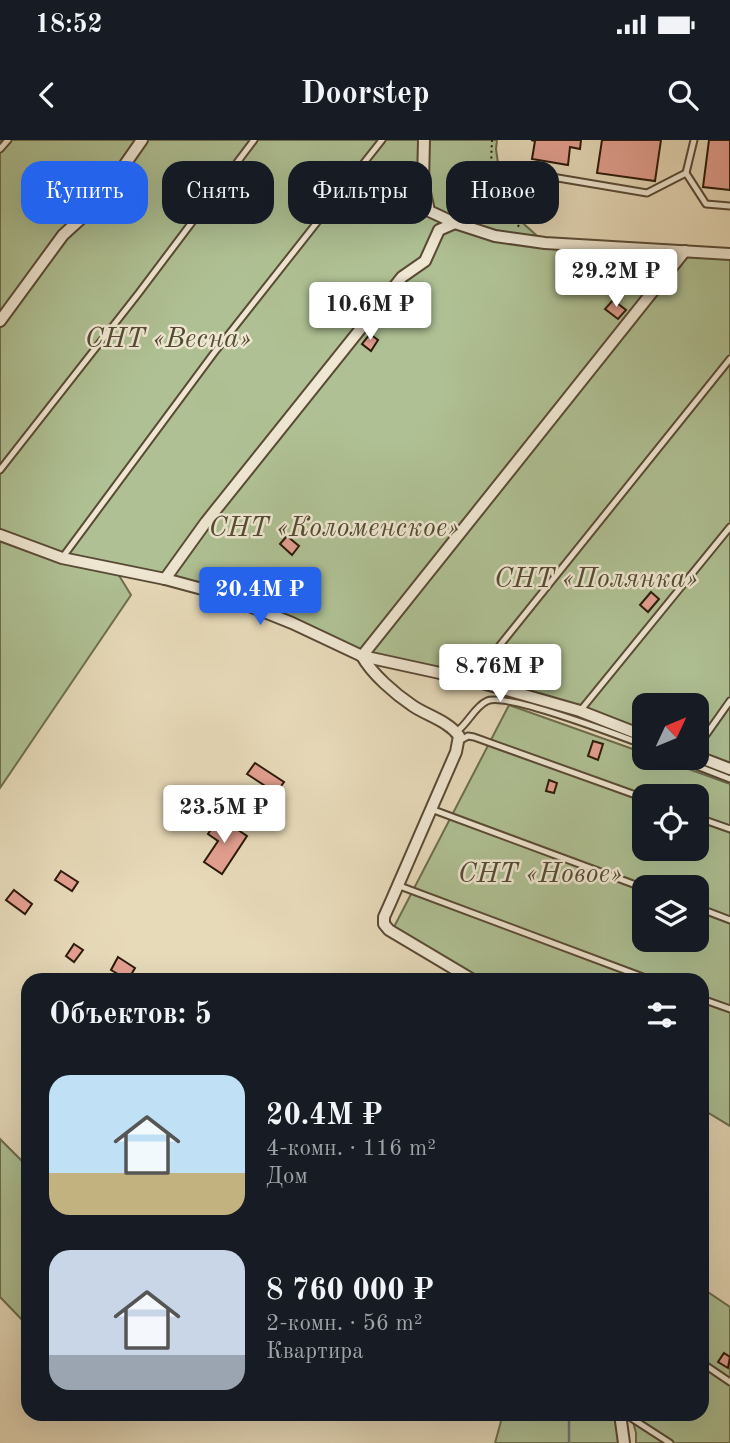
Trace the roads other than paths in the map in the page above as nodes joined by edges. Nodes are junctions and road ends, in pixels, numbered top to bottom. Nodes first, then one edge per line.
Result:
1 (8, 140) edge
2 (142, 140) edge
3 (254, 140) edge
4 (382, 140) edge
5 (424, 140) edge
6 (694, 140) edge
7 (0, 149) edge
8 (686, 173) junction
9 (559, 178) edge
10 (730, 206) edge
11 (446, 219) edge
12 (453, 224) edge
13 (458, 224) edge
14 (684, 251) junction
15 (730, 254) edge
16 (0, 321) edge
17 (730, 359) edge
18 (0, 470) edge
19 (730, 527) edge
20 (0, 534) edge
21 (62, 558) junction
22 (165, 579) junction
23 (362, 656) junction
24 (472, 680) junction
25 (730, 701) edge
26 (580, 711) junction
27 (632, 731) edge
28 (709, 731) edge
29 (458, 736) junction
30 (632, 740) edge
31 (709, 761) edge
32 (730, 769) edge
33 (707, 770) edge
34 (730, 779) edge
35 (632, 794) edge
36 (431, 809) junction
37 (709, 822) edge
38 (730, 829) edge
39 (632, 884) edge
40 (397, 885) junction
41 (709, 913) edge
42 (730, 920) edge
43 (461, 973) edge
44 (631, 973) edge
45 (709, 1002) edge
46 (730, 1009) edge
47 (709, 1368) edge
48 (730, 1382) edge
49 (623, 1421) edge
50 (634, 1421) edge
51 (624, 1443) edge
52 (670, 1443) edge

1 - 7 lane
2 - 16 street
3 - 18 lane
4 - 21 lane
5 - 11 street
6 - 8 lane
8 - 9 lane
8 - 10 lane
12 - 22 street
13 - 14 street
14 - 15 street
14 - 23 street
17 - 24 lane
19 - 26 lane
20 - 21 street
21 - 22 street
22 - 23 street
23 - 24 street
23 - 29 street
24 - 26 street
25 - 28 lane
26 - 27 street
29 - 30 lane
29 - 35 lane
29 - 36 street
31 - 32 street
33 - 34 lane
36 - 39 lane
36 - 40 street
37 - 38 lane
40 - 43 street
40 - 44 lane
41 - 42 lane
45 - 46 lane
47 - 48 lane
49 - 51 street
50 - 52 lane

